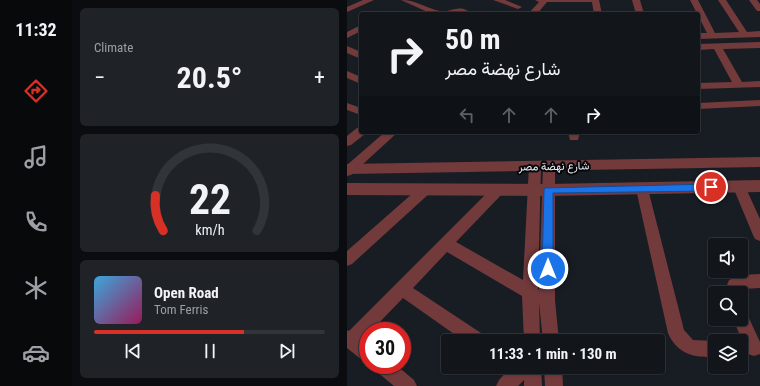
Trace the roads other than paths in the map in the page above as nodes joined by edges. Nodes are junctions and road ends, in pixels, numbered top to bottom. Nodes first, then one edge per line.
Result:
1 (370, 0) edge
2 (405, 0) edge
3 (497, 0) edge
4 (524, 0) edge
5 (543, 0) edge
6 (594, 0) edge
7 (635, 0) edge
8 (694, 0) edge
9 (722, 0) edge
10 (753, 0) edge
11 (518, 7) junction
12 (348, 9) edge
13 (760, 9) edge
14 (434, 12) edge
15 (450, 12) edge
16 (462, 12) edge
17 (512, 12) edge
18 (534, 12) edge
19 (597, 12) edge
20 (639, 12) edge
21 (697, 12) edge
22 (359, 14) edge
23 (700, 18) edge
24 (359, 29) edge
25 (760, 34) edge
26 (347, 35) edge
27 (712, 35) junction
28 (745, 35) junction
29 (700, 36) edge
30 (717, 46) junction
31 (700, 47) edge
32 (759, 47) edge
33 (347, 49) edge
34 (359, 55) edge
35 (347, 74) edge
36 (359, 80) edge
37 (760, 84) edge
38 (739, 85) junction
39 (700, 86) edge
40 (760, 103) edge
41 (347, 106) edge
42 (700, 106) edge
43 (359, 111) edge
44 (359, 133) edge
45 (390, 134) edge
46 (347, 142) edge
47 (760, 162) edge
48 (542, 166) junction
49 (348, 170) edge
50 (760, 186) edge
51 (739, 187) junction
52 (642, 188) junction
53 (347, 189) edge
54 (427, 190) junction
55 (498, 190) junction
56 (541, 190) junction
57 (760, 235) edge
58 (446, 244) junction
59 (347, 260) edge
60 (760, 281) edge
61 (734, 286) edge
62 (402, 289) junction
63 (530, 294) junction
64 (547, 300) junction
65 (743, 326) edge
66 (468, 334) edge
67 (531, 334) edge
68 (550, 334) edge
69 (349, 339) edge
70 (359, 347) edge
71 (708, 349) edge
72 (751, 349) edge
73 (394, 374) edge
74 (517, 374) edge
75 (526, 374) edge
76 (553, 374) edge
77 (409, 386) edge
78 (505, 386) edge
79 (533, 386) edge
80 (554, 386) edge

1 - 12 street
2 - 14 street
3 - 11 street
4 - 11 street
5 - 6 street
5 - 18 street
6 - 19 street
7 - 20 street
8 - 21 street
9 - 28 street
10 - 13 street
11 - 17 street
12 - 22 street
15 - 16 street
23 - 27 street
24 - 26 street
25 - 28 street
27 - 28 street
27 - 29 street
30 - 31 street
30 - 32 street
30 - 38 street
33 - 34 street
35 - 36 street
37 - 38 street
38 - 39 street
40 - 42 street
41 - 43 street
44 - 46 street
45 - 49 street
47 - 48 street, شارع نهضة مصر
48 - 49 street, شارع نهضة مصر
48 - 56 street
50 - 51 street
51 - 52 street
51 - 57 street
52 - 56 street
52 - 71 street
53 - 54 street
54 - 55 street
54 - 59 street
55 - 56 street
55 - 58 street
56 - 63 street
56 - 64 street
58 - 62 street
58 - 63 street
60 - 61 street
62 - 66 street
62 - 69 street
63 - 64 street
63 - 67 street
64 - 68 street
65 - 72 street
69 - 70 street
73 - 77 street
74 - 78 street
75 - 79 street
76 - 80 street

